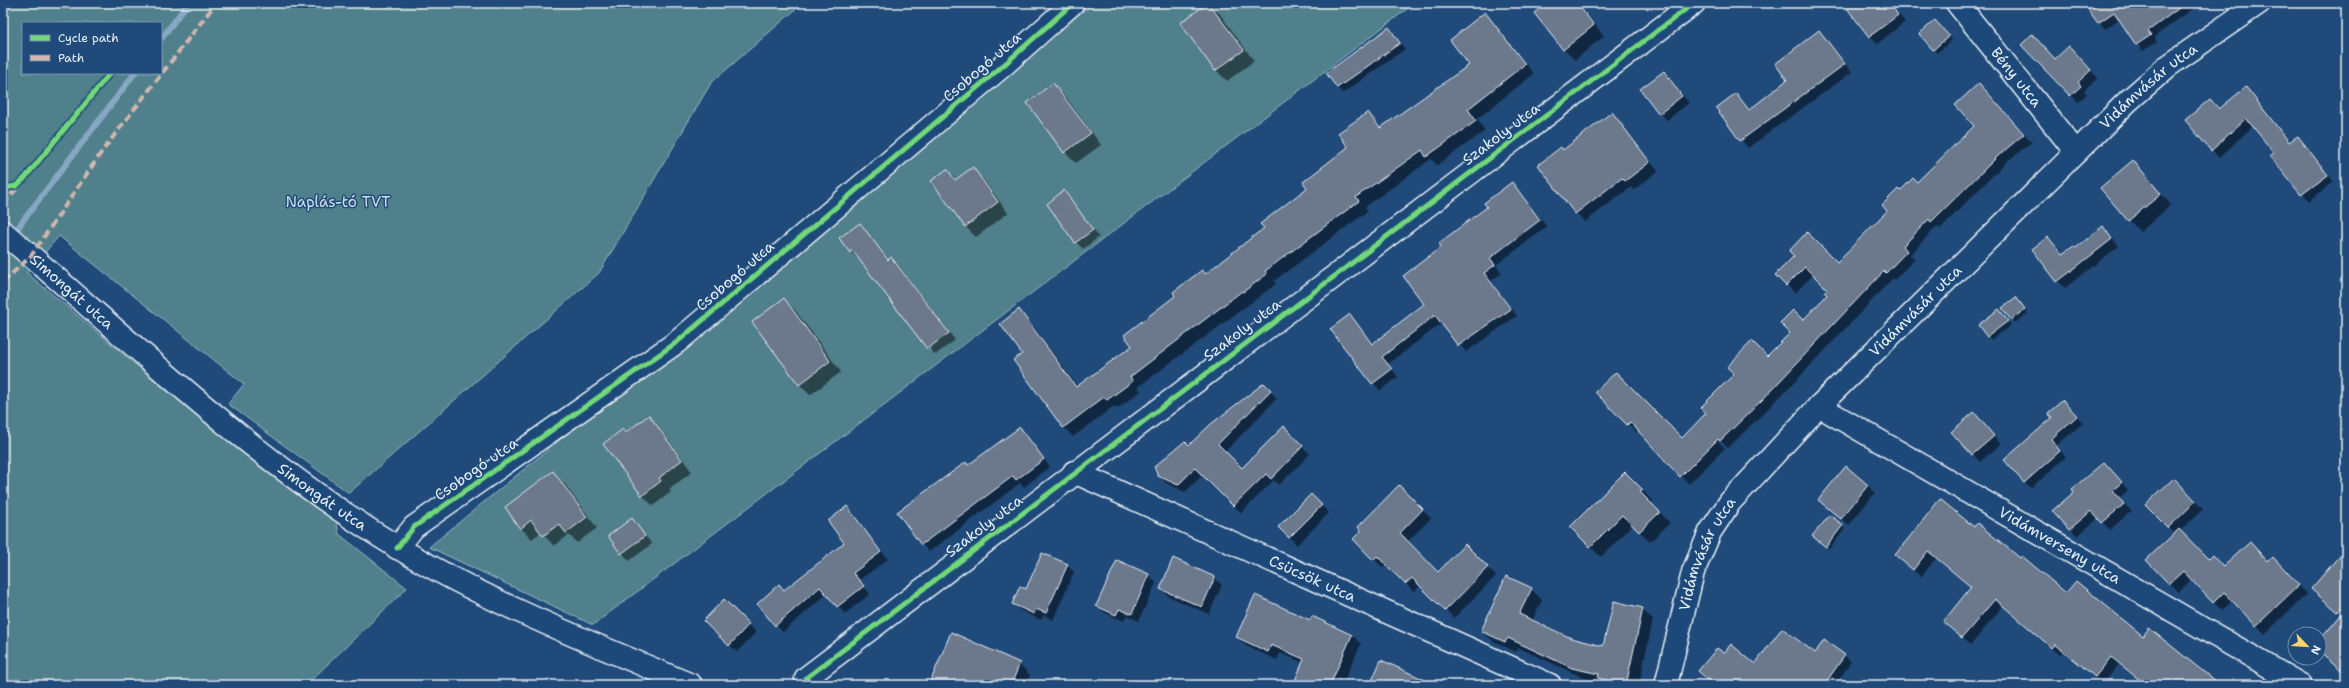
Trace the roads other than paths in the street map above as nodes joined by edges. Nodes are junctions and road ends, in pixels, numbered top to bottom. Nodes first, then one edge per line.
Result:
1 (1072, 3) edge
2 (1694, 3) edge
3 (1957, 3) edge
4 (2259, 3) edge
5 (2076, 152) junction
6 (3, 232) edge
7 (1819, 406) junction
8 (1074, 472) junction
9 (397, 548) junction
10 (806, 678) dead end
11 (692, 685) edge
12 (1550, 685) edge
13 (1666, 685) edge
14 (2301, 685) edge

1 - 9 street, Csobogó utca
2 - 8 street, Szakoly utca
3 - 5 street, Bény utca
4 - 5 street, Vidámvásár utca
5 - 7 street, Vidámvásár utca
6 - 9 street, Simongát utca
7 - 13 street, Vidámvásár utca
7 - 14 street, Vidámverseny utca
8 - 10 street, Szakoly utca
8 - 12 street, Csücsök utca
9 - 11 street, Simongát utca

